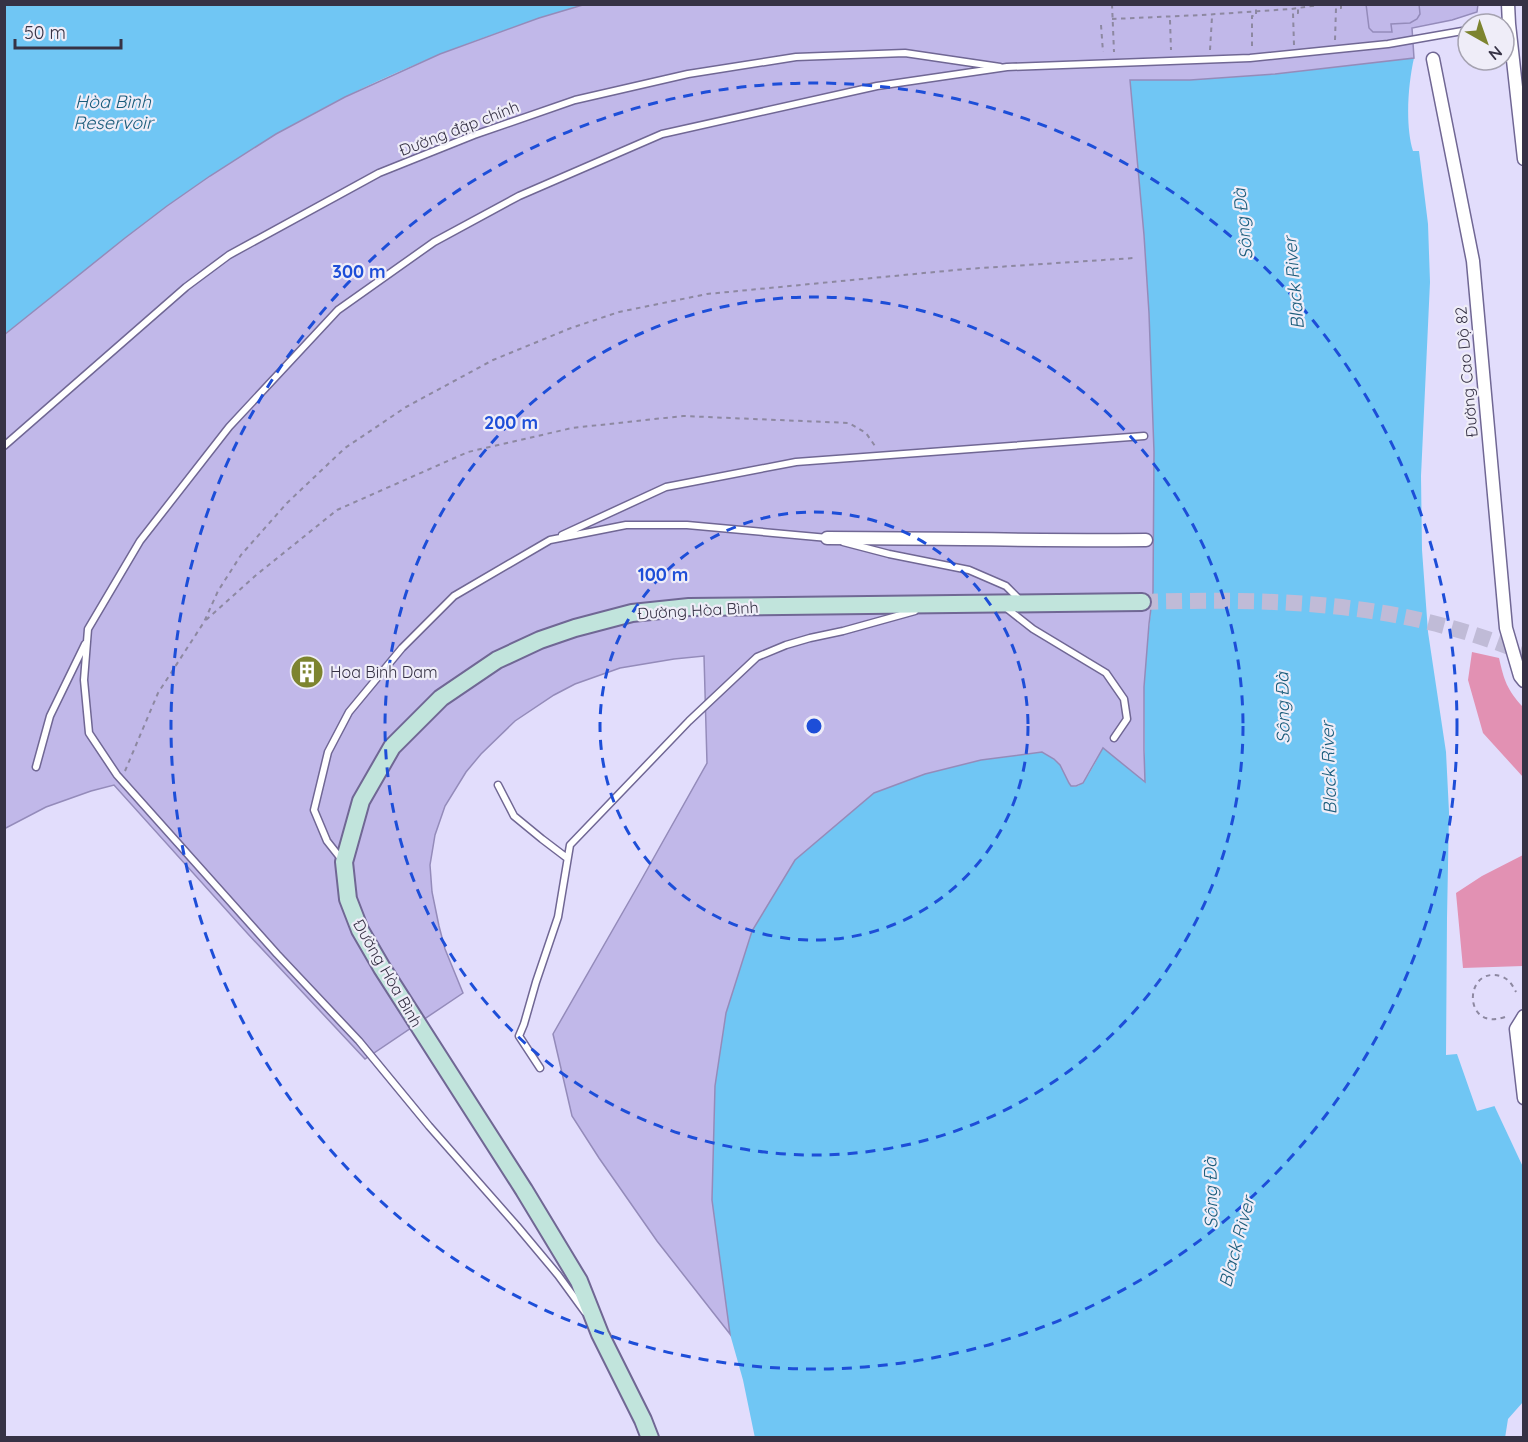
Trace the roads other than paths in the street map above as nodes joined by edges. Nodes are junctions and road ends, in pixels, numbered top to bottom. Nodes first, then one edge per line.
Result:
1 (1456, 32) edge
2 (1433, 59) dead end
3 (1007, 68) junction
4 (1512, 72) edge
5 (1524, 159) edge
6 (1144, 436) dead end
7 (4, 446) edge
8 (827, 538) junction
9 (550, 540) junction
10 (1146, 540) dead end
11 (1142, 602) tunnel mouth
12 (1000, 603) junction
13 (1023, 603) junction
14 (938, 604) junction
15 (87, 641) junction
16 (1524, 681) edge
17 (1114, 738) dead end
18 (36, 767) dead end
19 (498, 785) dead end
20 (567, 858) junction
21 (344, 862) junction
22 (1524, 1016) edge
23 (540, 1068) dead end
24 (1524, 1098) edge
25 (600, 1334) junction
26 (650, 1437) edge

1 - 3 lane
2 - 16 street, Đường Cao Dộ 82
3 - 7 lane, Đường đập chính
3 - 15 lane
4 - 5 street
6 - 9 lane
8 - 9 lane
8 - 10 street
8 - 13 lane
9 - 21 lane
11 - 13 main road, Đường Hòa Bình
12 - 13 main road, Đường Hòa Bình
12 - 14 main road, Đường Hòa Bình
12 - 17 lane
14 - 20 lane
14 - 21 main road, Đường Hòa Bình
15 - 18 lane
15 - 25 lane
19 - 20 lane
20 - 23 lane
21 - 25 main road, Đường Hòa Bình
22 - 24 street
25 - 26 main road, Đường Hòa Bình

